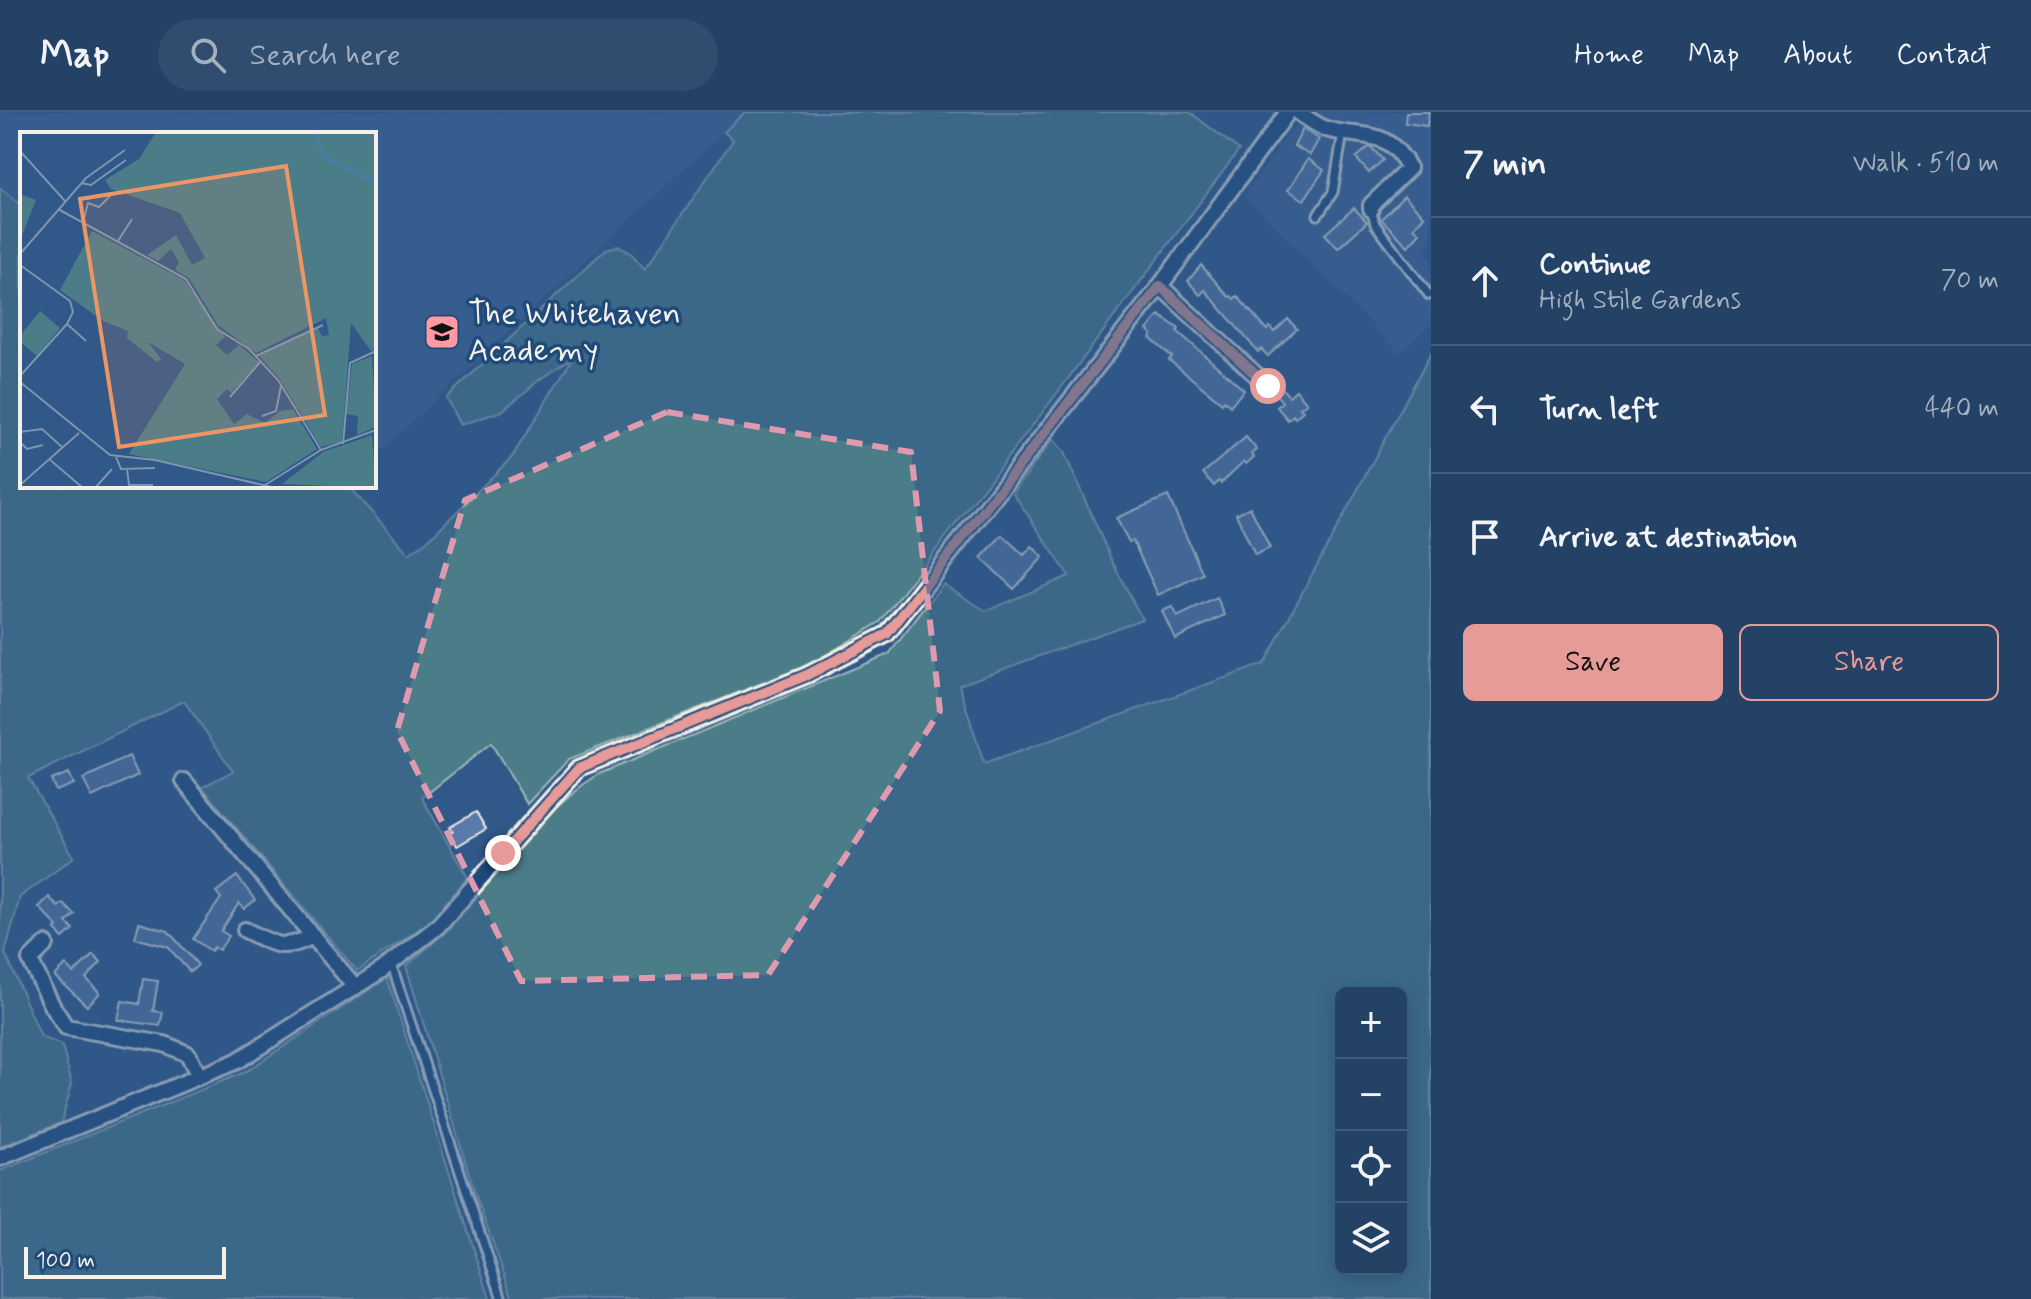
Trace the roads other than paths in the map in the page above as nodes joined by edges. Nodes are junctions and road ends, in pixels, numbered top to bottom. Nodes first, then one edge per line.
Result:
1 (1288, 112) edge
2 (1298, 112) edge
3 (1344, 131) junction
4 (1371, 209) joint
5 (1318, 215) dead end
6 (1160, 286) junction
7 (1429, 295) dead end
8 (1268, 386) dead end
9 (184, 781) dead end
10 (245, 930) dead end
11 (313, 936) junction
12 (46, 944) dead end
13 (391, 963) junction
14 (355, 987) junction
15 (199, 1076) junction
16 (0, 1158) edge
17 (502, 1299) edge

1 - 6 street
2 - 3 street
3 - 4 street
3 - 5 lane
4 - 7 lane
6 - 8 street
6 - 13 street
9 - 11 street
10 - 11 street
11 - 14 street
12 - 15 street
13 - 14 street
13 - 17 lane
14 - 15 street
15 - 16 street

